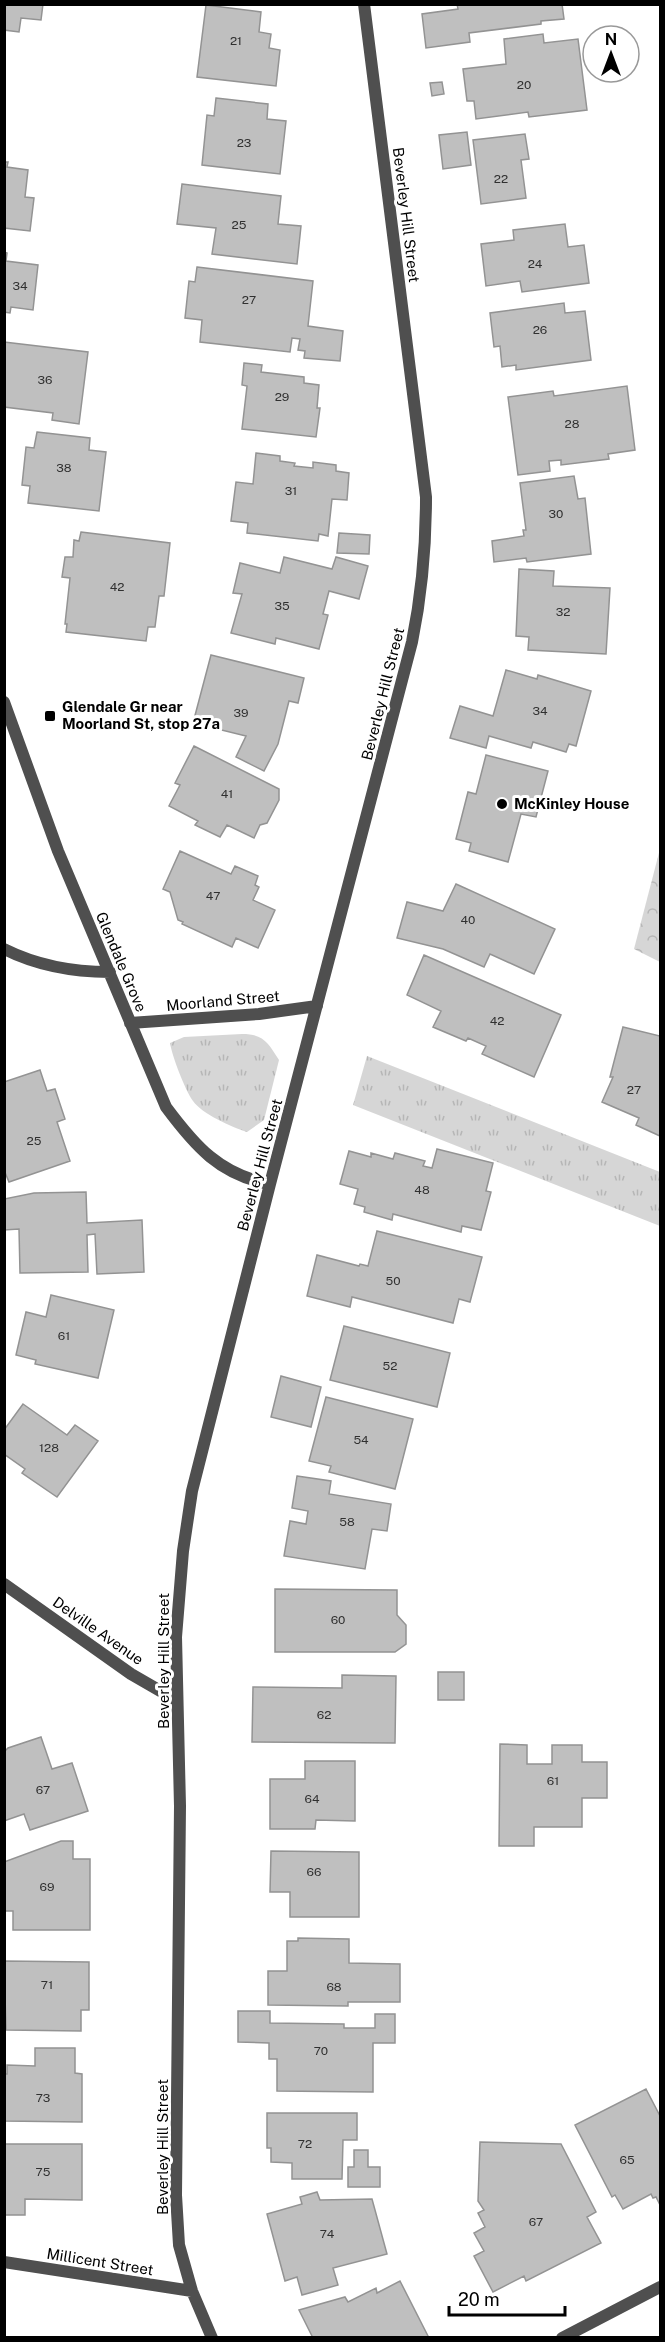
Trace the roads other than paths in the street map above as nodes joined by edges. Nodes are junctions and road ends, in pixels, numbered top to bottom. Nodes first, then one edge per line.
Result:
1 (364, 4) edge
2 (4, 702) edge
3 (4, 949) edge
4 (110, 972) junction
5 (317, 1006) junction
6 (130, 1023) junction
7 (270, 1184) junction
8 (4, 1584) edge
9 (176, 1700) junction
10 (4, 2262) edge
11 (660, 2287) edge
12 (192, 2291) junction
13 (212, 2337) edge
14 (562, 2337) edge

1 - 5 street, Beverley Hill Street
2 - 4 street, Glendale Grove
3 - 4 street
4 - 6 street, Glendale Grove
5 - 6 street, Moorland Street
5 - 7 street, Beverley Hill Street
6 - 7 street, Glendale Grove
7 - 9 street, Beverley Hill Street
8 - 9 street, Delville Avenue
9 - 12 street, Beverley Hill Street
10 - 12 street, Millicent Street
11 - 14 street
12 - 13 street, Beverley Hill Street

